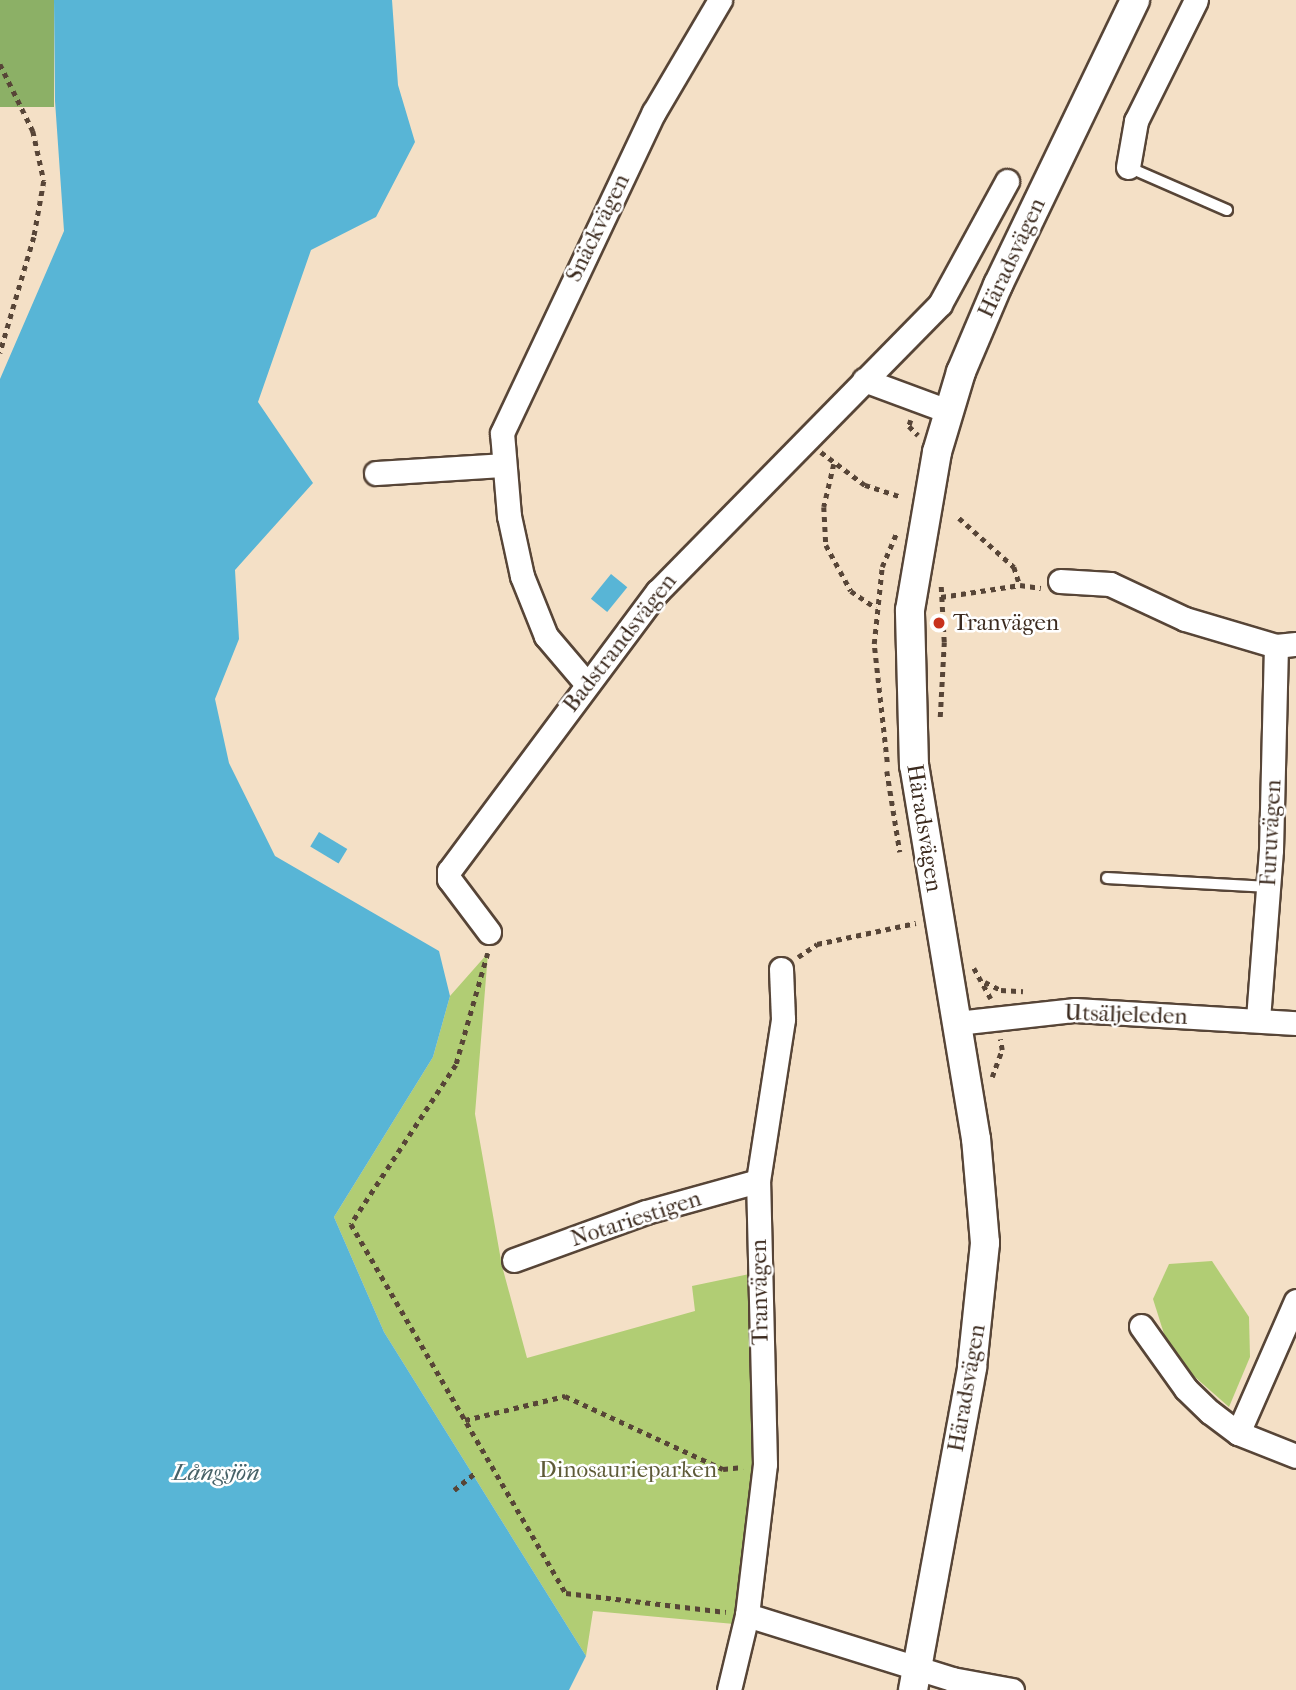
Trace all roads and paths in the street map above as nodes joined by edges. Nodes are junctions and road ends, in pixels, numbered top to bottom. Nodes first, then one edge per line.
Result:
1 (720, 0) edge
2 (1135, 0) edge
3 (1195, 0) edge
4 (0, 64) edge
5 (1128, 167) joint
6 (1007, 181) dead end
7 (1227, 210) dead end
8 (0, 353) edge
9 (864, 380) junction
10 (948, 411) junction
11 (805, 438) junction
12 (834, 464) junction
13 (502, 465) junction
14 (376, 473) dead end
15 (899, 496) dead end
16 (959, 518) dead end
17 (940, 576) dead end
18 (1060, 581) joint
19 (1020, 585) junction
20 (941, 597) junction
21 (876, 608) dead end
22 (1291, 644) edge
23 (586, 684) junction
24 (940, 720) dead end
25 (1107, 878) dead end
26 (1269, 887) junction
27 (489, 932) joint
28 (915, 937) dead end
29 (972, 957) dead end
30 (780, 969) joint
31 (996, 1019) junction
32 (1258, 1020) junction
33 (957, 1023) junction
34 (1296, 1023) edge
35 (991, 1089) dead end
36 (758, 1181) junction
37 (514, 1260) dead end
38 (1296, 1301) edge
39 (1141, 1326) dead end
40 (465, 1419) junction
41 (1238, 1433) junction
42 (1296, 1456) edge
43 (765, 1464) junction
44 (475, 1473) dead end
45 (454, 1490) dead end
46 (747, 1615) junction
47 (914, 1677) edge
48 (979, 1687) edge
49 (729, 1690) edge
50 (1012, 1690) edge

1 - 13 street, Snäckvägen
2 - 10 street, Häradsvägen
3 - 5 street
4 - 8 path
5 - 7 lane
6 - 9 street, Badstrandsvägen
9 - 10 street
9 - 11 street, Badstrandsvägen
10 - 33 street, Häradsvägen
11 - 12 path
11 - 23 street, Badstrandsvägen
12 - 15 path
12 - 21 path
13 - 14 street
13 - 23 street, Snäckvägen
16 - 19 path
17 - 20 path
18 - 19 path
18 - 22 street, Furuvägen
19 - 20 path
20 - 24 path
22 - 26 street, Furuvägen
23 - 27 street, Badstrandsvägen
25 - 26 lane
26 - 32 street, Furuvägen
27 - 40 path
28 - 30 path
29 - 31 path
30 - 36 street, Tranvägen
31 - 32 street, Utsäljeleden
31 - 33 street, Utsäljeleden
31 - 35 path
32 - 34 street, Utsäljeleden
33 - 47 street, Häradsvägen
36 - 37 street, Notariestigen
36 - 43 street, Tranvägen
38 - 41 street
39 - 41 street
40 - 43 path
40 - 46 path
41 - 42 street
43 - 46 street, Tranvägen
44 - 45 path
46 - 47 street
46 - 49 street, Tranvägen
47 - 48 street
48 - 50 street

